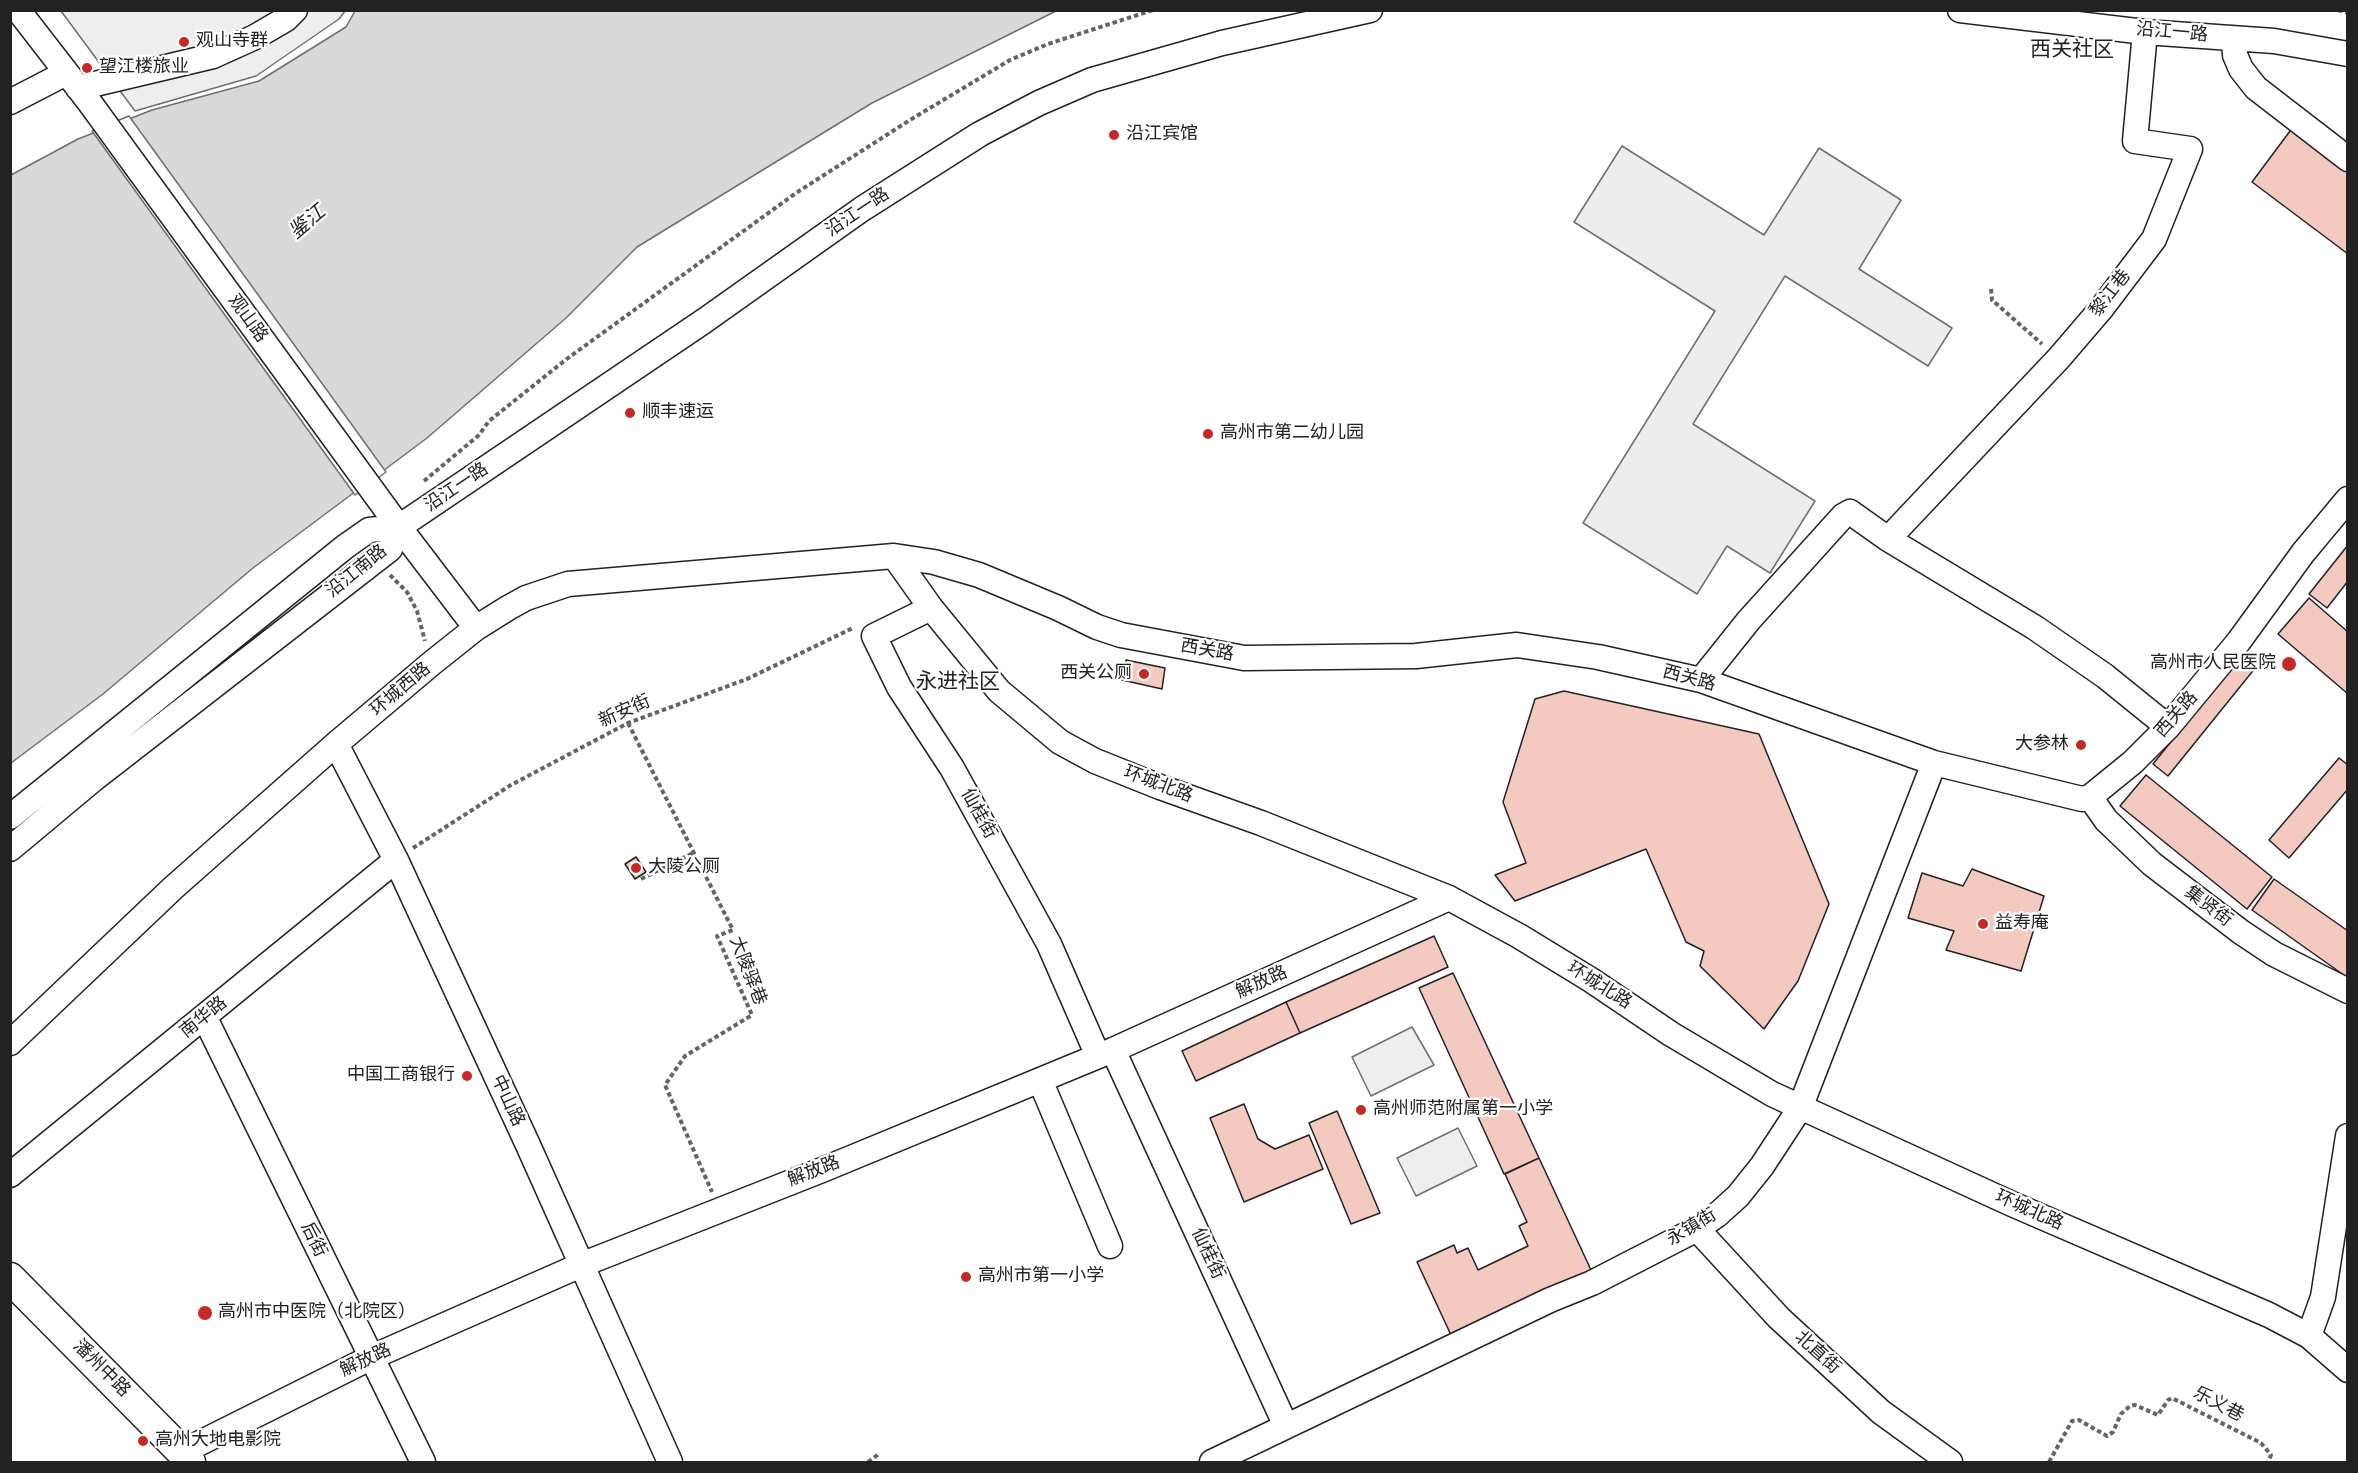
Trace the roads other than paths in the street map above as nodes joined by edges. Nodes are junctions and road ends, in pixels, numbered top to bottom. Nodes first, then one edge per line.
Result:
1 (18, 10) edge
2 (295, 10) edge
3 (1371, 10) edge
4 (1960, 10) edge
5 (2145, 32) junction
6 (2234, 39) junction
7 (2348, 54) edge
8 (78, 88) junction
9 (10, 102) edge
10 (2348, 159) edge
11 (2348, 499) edge
12 (399, 527) junction
13 (1888, 539) junction
14 (894, 556) junction
15 (931, 608) junction
16 (476, 628) junction
17 (1701, 680) junction
18 (2168, 727) junction
19 (336, 744) junction
20 (1934, 763) junction
21 (2090, 797) junction
22 (10, 817) edge
23 (10, 849) edge
24 (396, 860) junction
25 (1449, 898) junction
26 (2348, 991) edge
27 (205, 1018) junction
28 (10, 1043) edge
29 (1106, 1053) junction
30 (1040, 1080) junction
31 (1800, 1108) junction
32 (2348, 1136) edge
33 (10, 1174) edge
34 (1697, 1229) junction
35 (1110, 1246) dead end
36 (581, 1265) junction
37 (10, 1278) edge
38 (2309, 1336) junction
39 (370, 1358) junction
40 (2348, 1370) edge
41 (1286, 1426) junction
42 (186, 1457) edge
43 (423, 1462) edge
44 (670, 1462) edge
45 (1212, 1462) edge
46 (1950, 1462) edge

1 - 8 street, 观山路
2 - 8 street
3 - 12 street, 沿江一路
4 - 5 street, 沿江一路
5 - 6 street, 沿江一路
5 - 13 street, 黎江巷
6 - 7 street, 沿江一路
6 - 10 street
8 - 9 street
8 - 12 street, 观山路
11 - 18 street, 西关路
12 - 16 street, 观山路
12 - 22 street, 沿江南路
12 - 23 street, 沿江南路
13 - 17 street
13 - 18 street
14 - 15 street, 环城北路
14 - 16 street, 环城西路
14 - 17 street, 西关路
15 - 25 street, 环城北路
15 - 29 street, 仙桂街
16 - 19 street, 环城西路
17 - 20 street, 西关路
18 - 21 street, 西关路
19 - 24 street, 中山路
19 - 28 street, 环城西路
20 - 21 street, 西关路
20 - 31 street, 永镇街
21 - 26 street, 集贤街
24 - 27 street, 南华路
24 - 36 street, 中山路
25 - 29 street, 解放路
25 - 31 street, 环城北路
27 - 33 street, 南华路
27 - 39 street, 后街
29 - 30 street, 解放路
29 - 41 street, 仙桂街
30 - 35 street
30 - 36 street, 解放路
31 - 34 street, 永镇街
31 - 38 street, 环城北路
32 - 38 street
34 - 41 street, 永镇街
34 - 46 street, 北直街
36 - 39 street, 解放路
36 - 44 street, 中山路
37 - 42 main road, 潘州中路
38 - 40 street, 环城北路
39 - 42 street, 解放路
39 - 43 street, 后街
41 - 45 street, 永镇街

